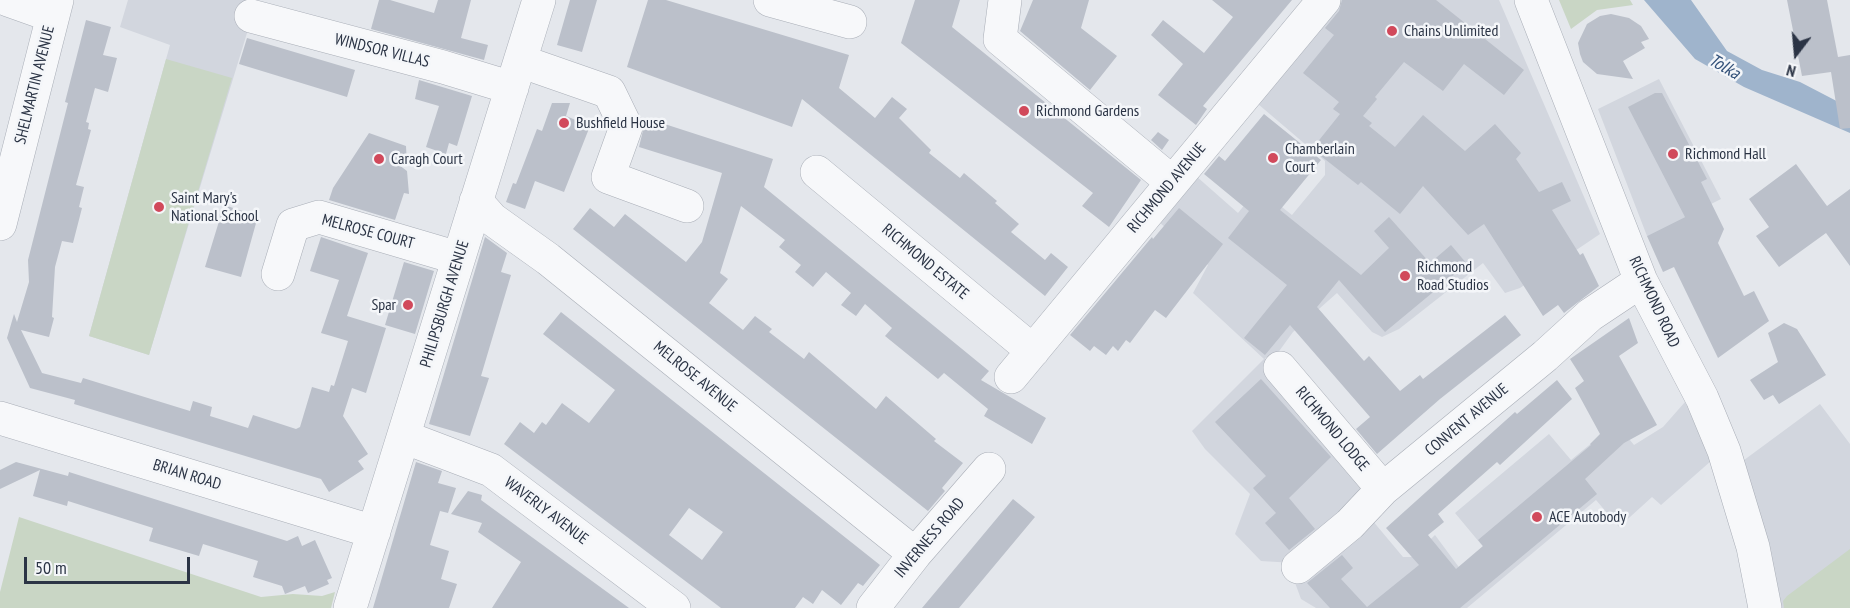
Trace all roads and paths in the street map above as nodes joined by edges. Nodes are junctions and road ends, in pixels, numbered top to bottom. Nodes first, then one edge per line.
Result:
1 (8, 0) edge
2 (539, 0) edge
3 (771, 0) edge
4 (1005, 0) edge
5 (1531, 0) edge
6 (1321, 1) edge
7 (55, 8) edge
8 (251, 16) dead end
9 (850, 22) dead end
10 (516, 75) junction
11 (817, 172) dead end
12 (1172, 182) junction
13 (476, 201) junction
14 (687, 206) dead end
15 (0, 224) edge
16 (458, 258) junction
17 (278, 274) dead end
18 (1641, 281) junction
19 (1033, 351) junction
20 (1280, 368) dead end
21 (1011, 377) dead end
22 (0, 418) edge
23 (404, 437) junction
24 (989, 469) dead end
25 (1383, 489) junction
26 (375, 532) junction
27 (915, 554) junction
28 (1298, 567) dead end
29 (350, 608) edge
30 (674, 608) edge
31 (873, 608) edge
32 (1765, 608) edge

1 - 7 street
2 - 10 street, PHILIPSBURGH AVENUE
3 - 9 street
4 - 12 street
5 - 18 street, RICHMOND ROAD
6 - 12 street, RICHMOND AVENUE
7 - 15 street, SHELMARTIN AVENUE
8 - 10 street, WINDSOR VILLAS
10 - 13 street, PHILIPSBURGH AVENUE
10 - 14 street, WINDSOR VILLAS
11 - 19 street, RICHMOND ESTATE
12 - 19 street, RICHMOND AVENUE
13 - 16 street, PHILIPSBURGH AVENUE
13 - 27 street, MELROSE AVENUE
16 - 17 street, MELROSE COURT
16 - 23 street, PHILIPSBURGH AVENUE
18 - 25 street, CONVENT AVENUE
18 - 32 street, RICHMOND ROAD
19 - 21 street, RICHMOND AVENUE
20 - 25 street, RICHMOND LODGE
22 - 26 street, BRIAN ROAD
23 - 26 street, PHILIPSBURGH AVENUE
23 - 30 street, WAVERLY AVENUE
24 - 27 street, INVERNESS ROAD
25 - 28 street, CONVENT AVENUE
26 - 29 street, PHILIPSBURGH AVENUE
27 - 31 street, INVERNESS ROAD

